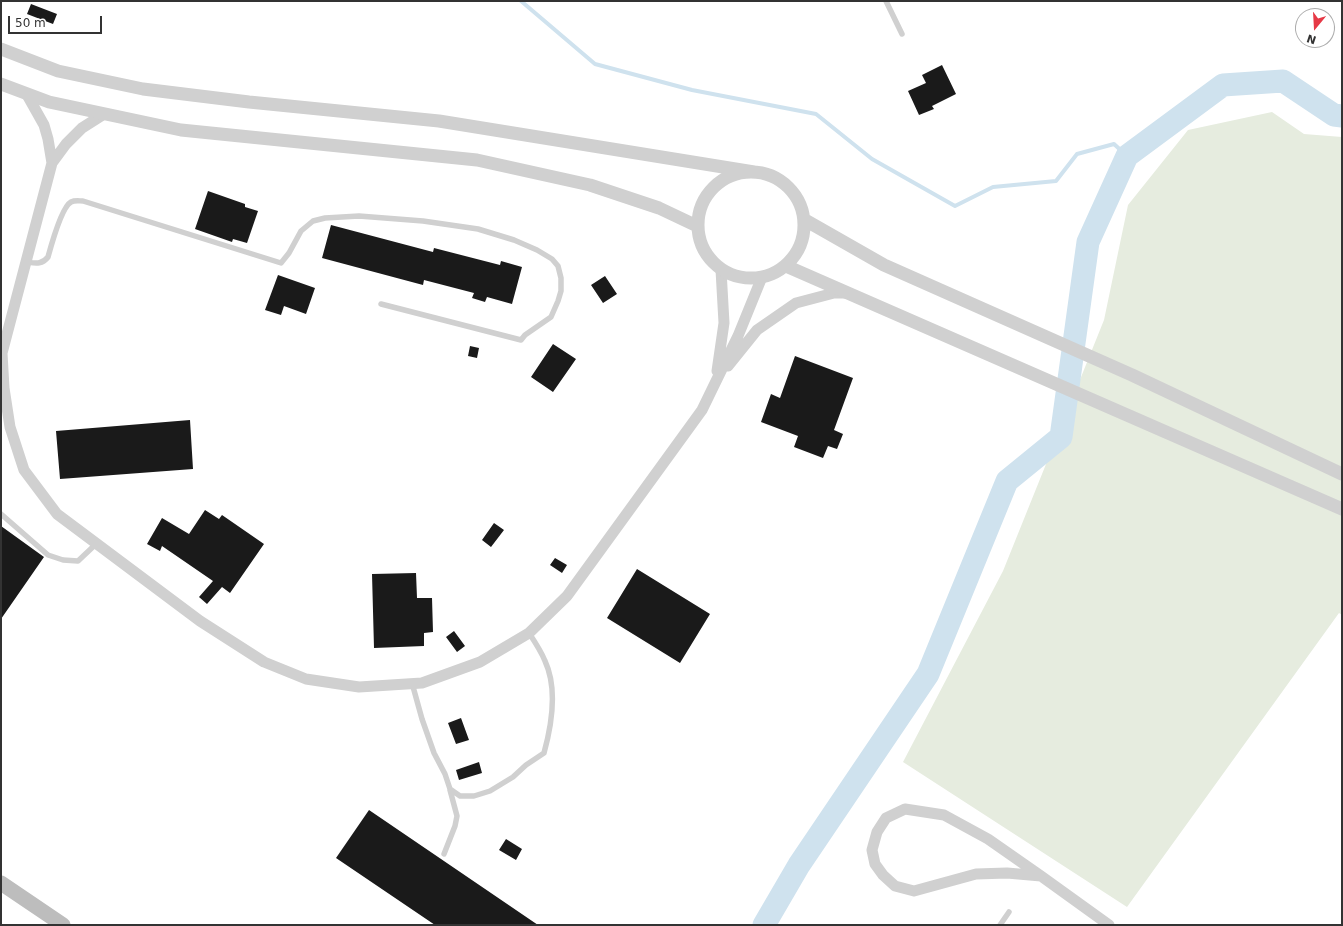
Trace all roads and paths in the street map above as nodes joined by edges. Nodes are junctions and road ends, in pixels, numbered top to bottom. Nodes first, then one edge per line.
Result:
1 (886, 1) edge
2 (902, 34) dead end
3 (1, 49) edge
4 (1, 84) edge
5 (26, 93) junction
6 (104, 114) junction
7 (52, 163) junction
8 (754, 172) junction
9 (805, 220) junction
10 (697, 226) junction
11 (26, 262) junction
12 (786, 266) junction
13 (721, 270) junction
14 (762, 277) junction
15 (847, 293) junction
16 (381, 304) dead end
17 (715, 383) junction
18 (1342, 474) edge
19 (1342, 509) edge
20 (1, 514) edge
21 (96, 544) junction
22 (529, 634) junction
23 (412, 683) junction
24 (450, 789) junction
25 (444, 854) dead end
26 (1040, 876) junction
27 (1, 883) edge
28 (1009, 912) dead end
29 (63, 925) edge
30 (1000, 925) edge
31 (1109, 925) edge

1 - 2 lane
3 - 8 street
4 - 5 street
5 - 6 street
5 - 7 street
6 - 7 street
6 - 10 street
7 - 11 street
8 - 9 street
8 - 10 street
9 - 12 street
9 - 18 street
10 - 13 street
11 - 16 lane
11 - 21 street
12 - 14 street
12 - 15 street
13 - 14 street
13 - 17 street
14 - 17 street
15 - 17 street
15 - 19 street
17 - 22 street
20 - 21 lane
21 - 23 street
22 - 23 street
22 - 24 lane
23 - 24 lane
24 - 25 lane
26 - 26 street
26 - 31 street
27 - 29 main road
28 - 30 lane

